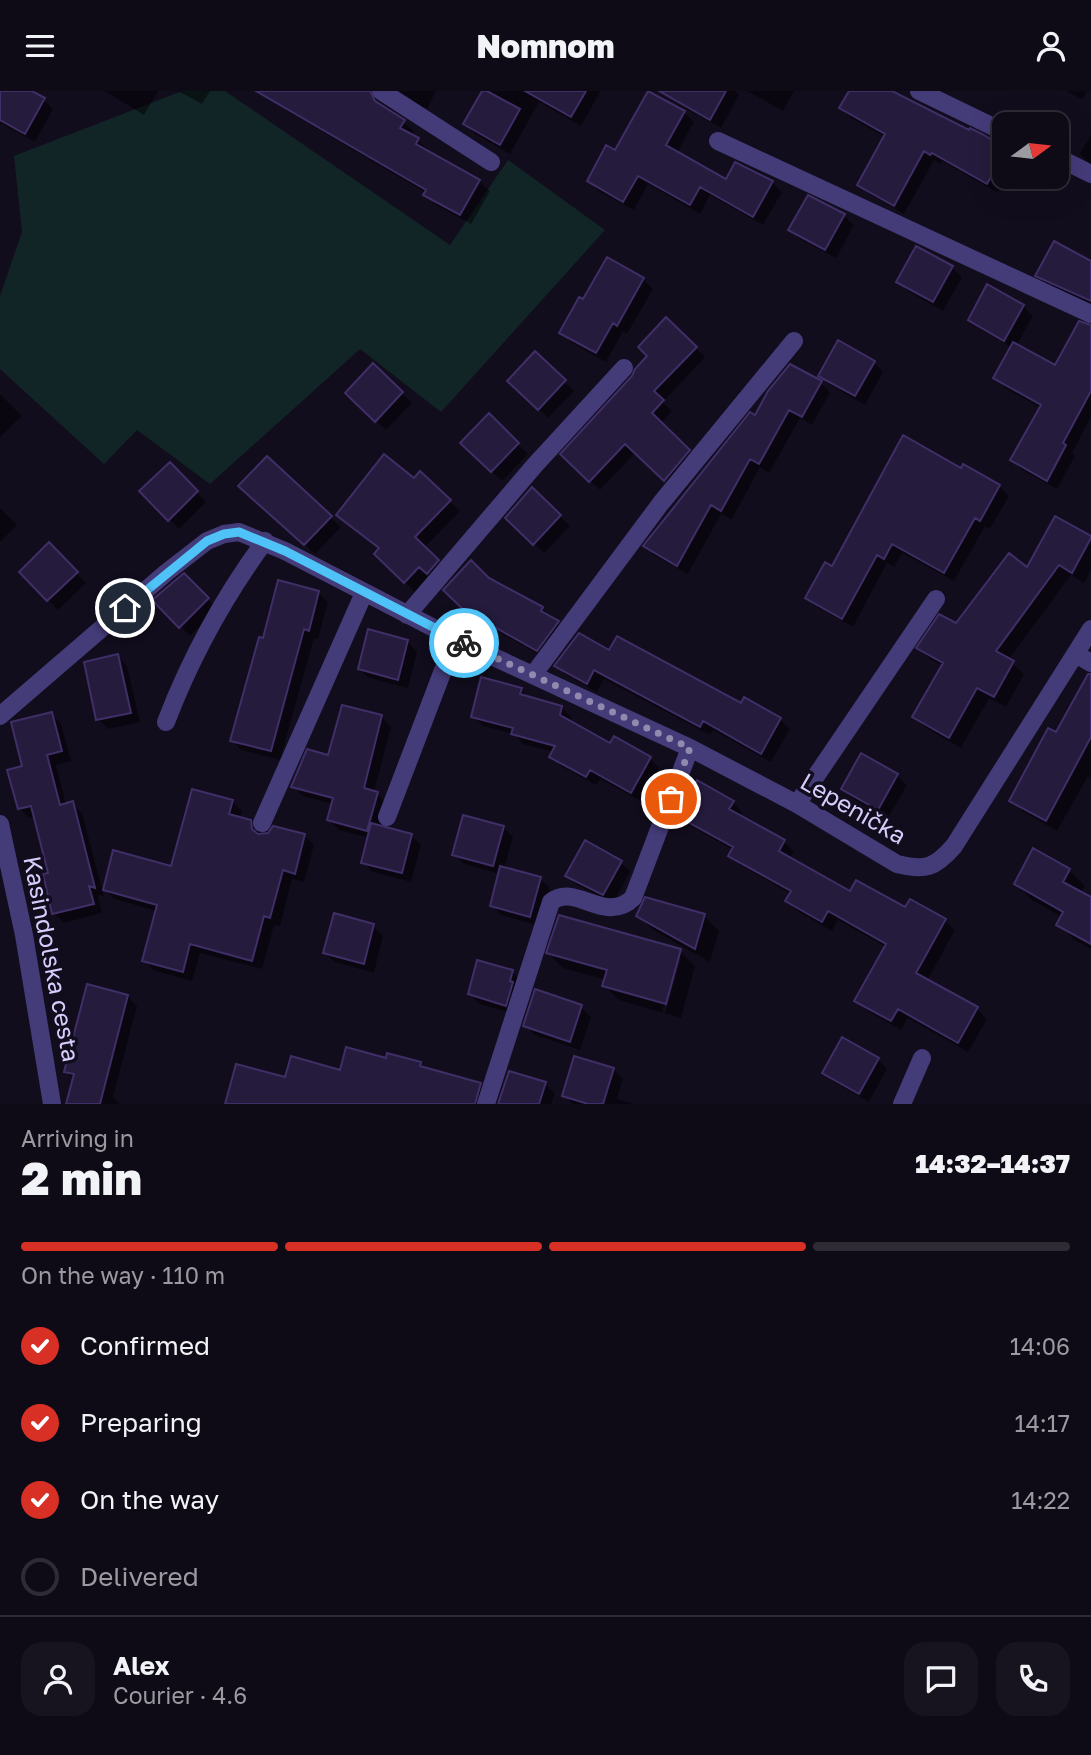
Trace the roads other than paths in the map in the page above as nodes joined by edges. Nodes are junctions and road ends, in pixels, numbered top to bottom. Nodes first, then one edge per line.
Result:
1 (381, 91) edge
2 (919, 91) edge
3 (992, 126) edge
4 (718, 141) dead end
5 (491, 162) dead end
6 (1069, 163) edge
7 (1091, 174) edge
8 (1091, 314) edge
9 (794, 341) dead end
10 (624, 368) dead end
11 (265, 541) junction
12 (364, 593) junction
13 (936, 599) dead end
14 (407, 615) junction
15 (1091, 629) edge
16 (455, 639) junction
17 (1083, 658) edge
18 (533, 675) junction
19 (0, 716) edge
20 (166, 722) dead end
21 (690, 748) junction
22 (797, 804) junction
23 (387, 817) dead end
24 (262, 823) dead end
25 (0, 824) edge
26 (922, 1058) dead end
27 (52, 1104) edge
28 (486, 1104) edge
29 (902, 1104) edge

1 - 5 street
2 - 3 street
4 - 8 street
6 - 7 street
9 - 18 street
10 - 14 street
11 - 12 street, Lepenička
11 - 19 street, Lepenička
11 - 20 street
12 - 14 street, Lepenička
12 - 24 street
13 - 22 street
14 - 16 street, Lepenička
15 - 17 street, Lepenička
16 - 18 street, Lepenička
16 - 23 street
17 - 22 street, Lepenička
18 - 21 street, Lepenička
21 - 22 street, Lepenička
21 - 28 street
25 - 27 street, Kasindolska cesta
26 - 29 street

